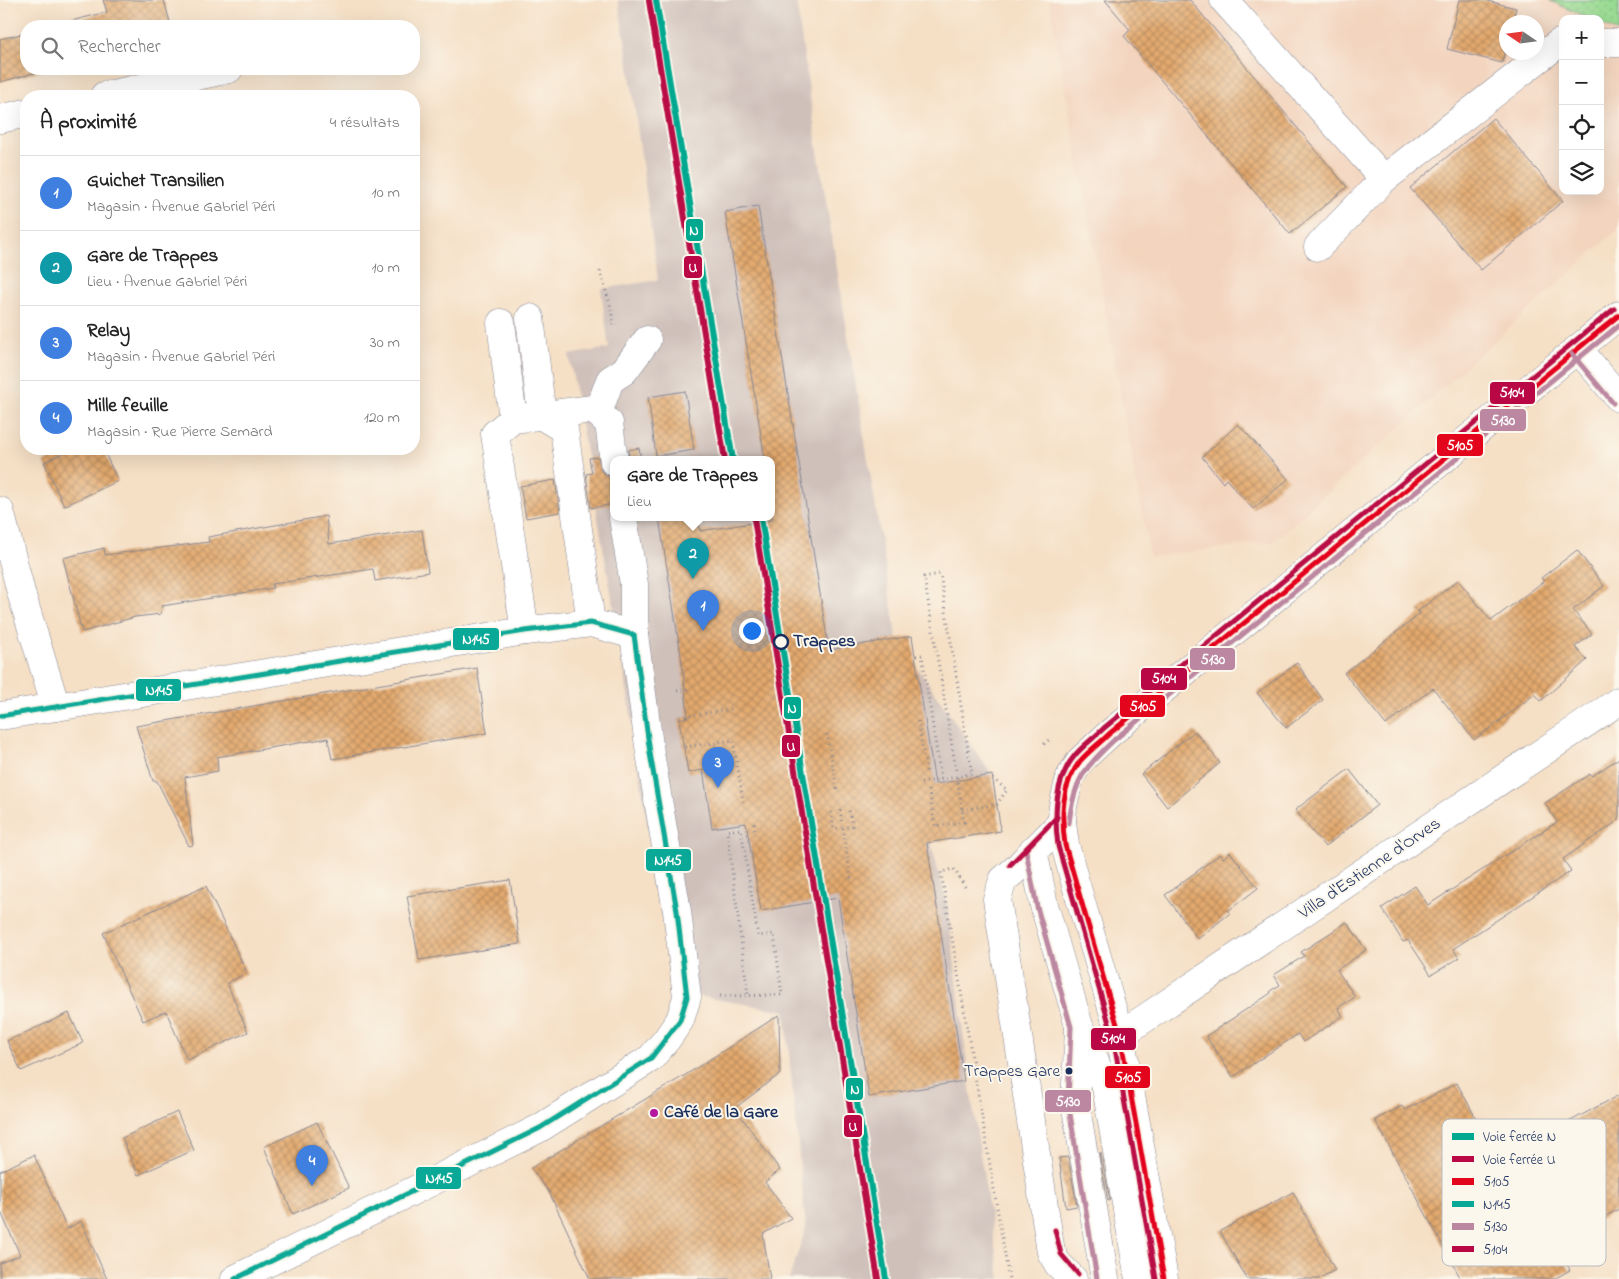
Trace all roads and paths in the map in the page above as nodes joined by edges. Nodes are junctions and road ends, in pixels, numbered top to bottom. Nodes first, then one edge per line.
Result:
1 (1224, 0) edge
2 (1559, 43) edge
3 (1604, 43) edge
4 (1619, 43) edge
5 (201, 75) edge
6 (132, 90) edge
7 (20, 114) edge
8 (0, 119) edge
9 (1384, 179) junction
10 (1318, 247) dead end
11 (1619, 315) edge
12 (530, 318) dead end
13 (501, 323) dead end
14 (647, 340) dead end
15 (1578, 349) junction
16 (1619, 398) edge
17 (598, 413) junction
18 (542, 416) junction
19 (513, 419) junction
20 (613, 456) edge
21 (0, 511) edge
22 (624, 521) edge
23 (591, 623) junction
24 (524, 631) junction
25 (634, 635) junction
26 (916, 656) dead end
27 (689, 689) dead end
28 (672, 692) dead end
29 (1619, 701) edge
30 (56, 707) junction
31 (733, 709) dead end
32 (0, 716) edge
33 (675, 717) dead end
34 (918, 721) dead end
35 (827, 734) dead end
36 (684, 747) dead end
37 (956, 770) dead end
38 (927, 775) dead end
39 (957, 777) junction
40 (993, 779) dead end
41 (941, 780) junction
42 (921, 783) dead end
43 (837, 790) dead end
44 (929, 790) dead end
45 (744, 805) dead end
46 (849, 809) dead end
47 (840, 810) dead end
48 (962, 810) junction
49 (831, 812) dead end
50 (1062, 822) junction
51 (754, 823) dead end
52 (843, 826) junction
53 (755, 830) dead end
54 (1034, 850) junction
55 (851, 880) dead end
56 (972, 891) dead end
57 (687, 996) junction
58 (748, 996) junction
59 (1079, 1026) junction
60 (1120, 1035) junction
61 (235, 1279) edge
62 (1009, 1279) edge
63 (1073, 1279) edge
64 (1105, 1279) edge
65 (1139, 1279) edge
66 (1164, 1279) edge

1 - 9 street
2 - 9 street
3 - 4 street
5 - 6 street
7 - 8 street
9 - 10 street
11 - 15 street
12 - 18 street
13 - 19 street
14 - 17 street
15 - 16 street
15 - 50 street
17 - 18 street
17 - 20 street
18 - 19 street
18 - 23 street
19 - 24 street
21 - 30 street
22 - 25 street
23 - 24 street
23 - 25 street
24 - 30 street
25 - 57 street
26 - 41 path
27 - 28 path
29 - 60 street, Villa d'Estienne d'Orves
30 - 32 street
31 - 33 path
34 - 38 path
35 - 43 path
36 - 45 path
37 - 39 path
39 - 41 path
39 - 48 path
40 - 48 path
41 - 42 path
44 - 48 path
46 - 52 path
47 - 52 path
49 - 52 path
50 - 54 street
50 - 60 street
51 - 53 path
52 - 55 path
54 - 59 street
54 - 63 street
56 - 62 path
57 - 58 path
57 - 61 street
58 - 58 path
59 - 64 street
59 - 65 street
60 - 66 street

